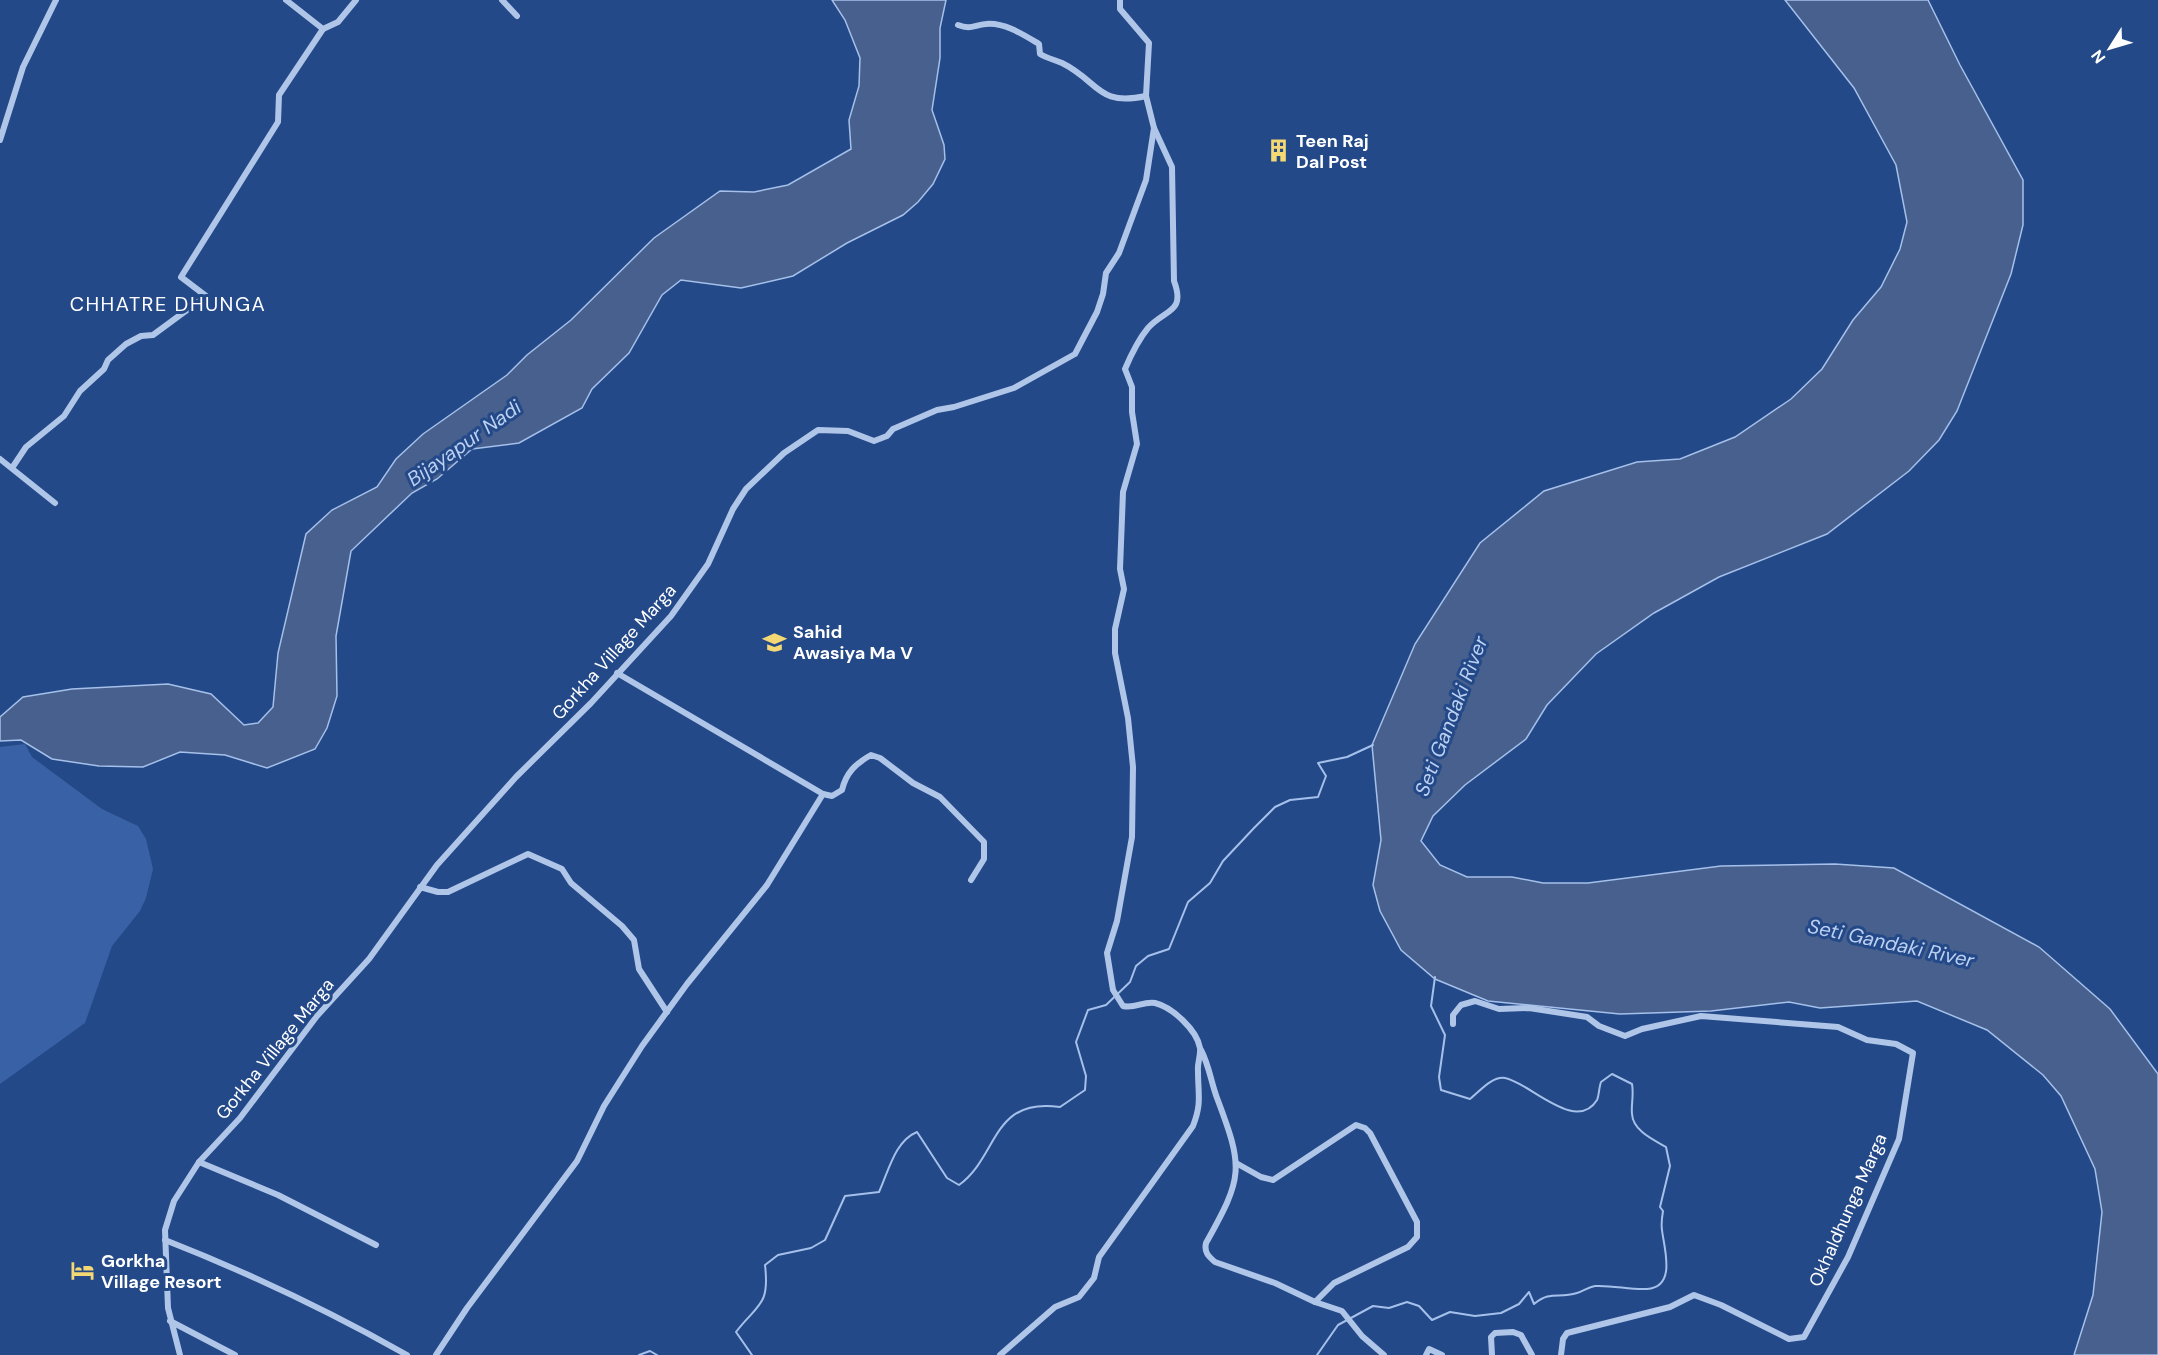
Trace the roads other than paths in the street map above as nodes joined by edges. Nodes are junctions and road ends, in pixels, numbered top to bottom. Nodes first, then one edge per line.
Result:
1 (56, 0) edge
2 (286, 0) edge
3 (356, 0) edge
4 (502, 0) edge
5 (1120, 0) edge
6 (517, 16) dead end
7 (958, 26) dead end
8 (323, 29) junction
9 (1146, 96) junction
10 (1154, 128) junction
11 (0, 140) edge
12 (0, 459) edge
13 (12, 468) junction
14 (55, 503) dead end
15 (617, 673) junction
16 (823, 794) junction
17 (971, 880) dead end
18 (420, 887) junction
19 (667, 1012) junction
20 (1453, 1024) dead end
21 (1200, 1049) junction
22 (199, 1162) junction
23 (1236, 1163) junction
24 (165, 1240) junction
25 (376, 1245) dead end
26 (1315, 1302) junction
27 (170, 1321) junction
28 (180, 1355) edge
29 (235, 1355) edge
30 (407, 1355) edge
31 (436, 1355) edge
32 (1000, 1355) edge
33 (1384, 1355) edge
34 (1426, 1355) edge
35 (1442, 1355) edge
36 (1492, 1355) edge
37 (1532, 1355) edge
38 (1561, 1355) edge

1 - 11 street
2 - 8 street
3 - 8 street
4 - 6 street
5 - 9 street, Gorkha Village Marga
7 - 9 street
8 - 13 street
9 - 10 street, Gorkha Village Marga
10 - 15 street, Gorkha Village Marga
10 - 21 street
12 - 13 street
13 - 14 street
15 - 16 street
15 - 18 street, Gorkha Village Marga
16 - 17 street
16 - 19 street
18 - 19 street
18 - 22 street, Gorkha Village Marga
19 - 31 street
20 - 38 street, Okhaldhunga Marga
21 - 23 street
21 - 32 street
22 - 24 street, Gorkha Village Marga
22 - 25 street
23 - 26 street
23 - 26 street
24 - 27 street, Gorkha Village Marga
24 - 30 street
26 - 33 street
27 - 28 street, Gorkha Village Marga
27 - 29 street
34 - 35 street
36 - 37 street

